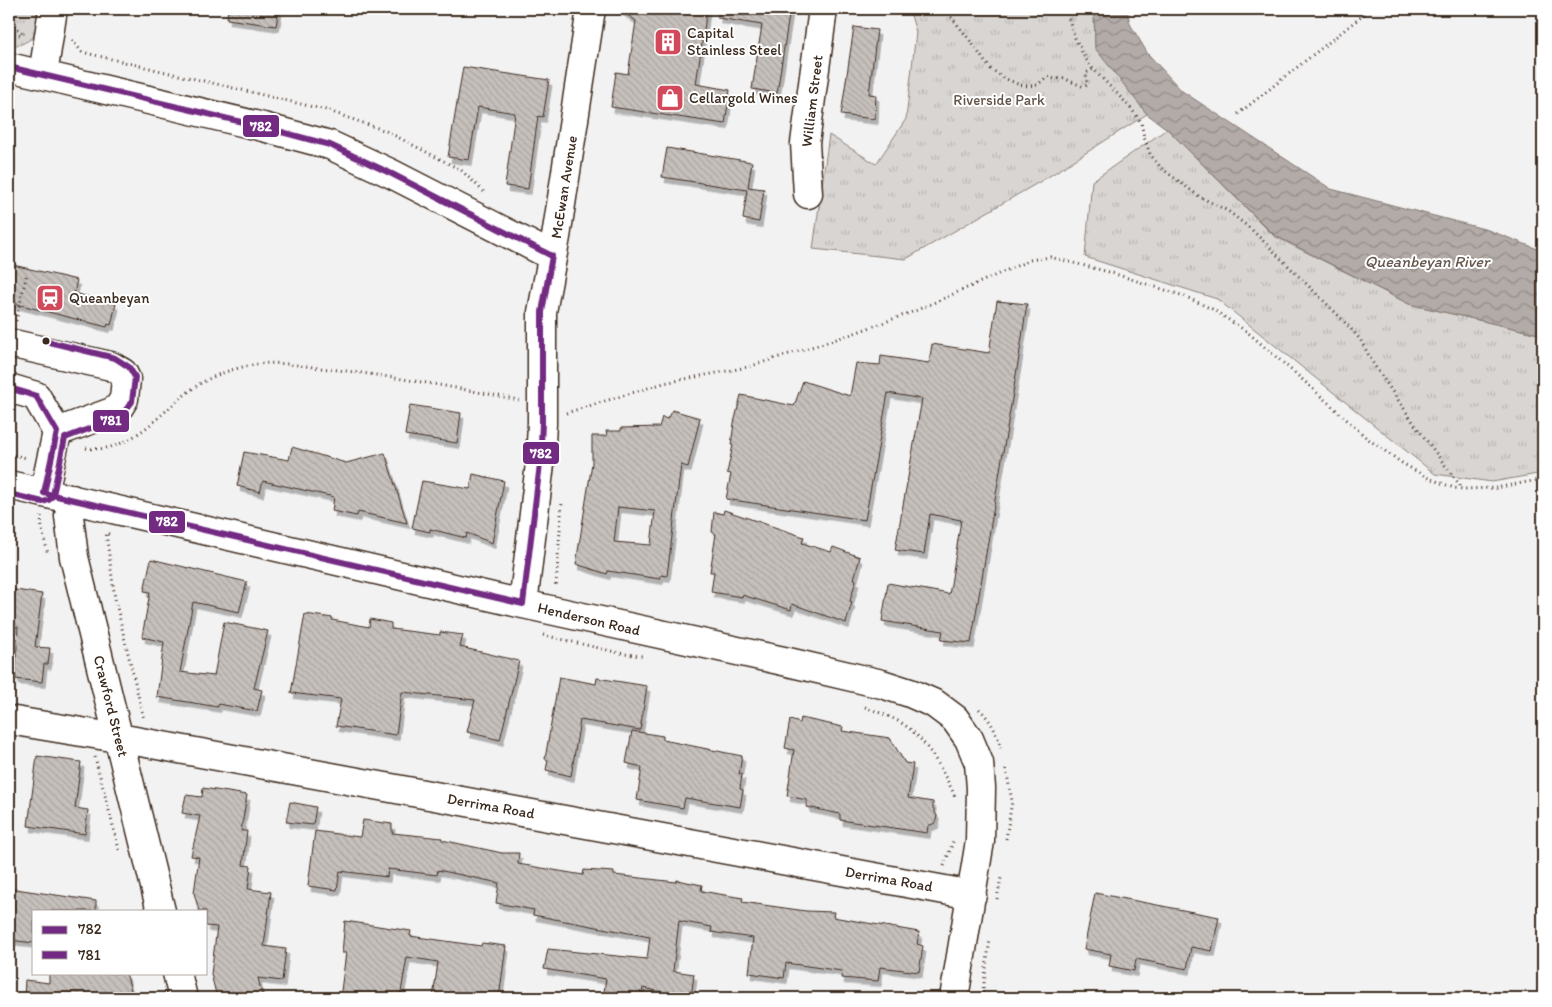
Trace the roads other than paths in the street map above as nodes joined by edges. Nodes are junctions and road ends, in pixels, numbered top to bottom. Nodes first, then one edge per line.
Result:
1 (592, 9) edge
2 (823, 9) edge
3 (41, 26) edge
4 (9, 67) edge
5 (43, 75) junction
6 (808, 194) dead end
7 (552, 256) junction
8 (9, 342) edge
9 (9, 388) edge
10 (55, 441) junction
11 (9, 485) edge
12 (44, 494) junction
13 (72, 499) junction
14 (524, 592) junction
15 (9, 720) edge
16 (119, 738) junction
17 (985, 897) junction
18 (161, 910) edge
19 (177, 974) edge
20 (183, 998) edge
21 (954, 998) edge

1 - 7 street, McEwan Avenue
2 - 6 street, William Street
3 - 5 street
4 - 5 street
5 - 7 street
7 - 14 street, McEwan Avenue
8 - 10 street
9 - 10 street
10 - 12 street
11 - 12 street, Henderson Road
12 - 13 street, Henderson Road
13 - 14 street, Henderson Road
13 - 16 street, Crawford Street
14 - 17 street, Henderson Road
15 - 16 street, Derrima Road
16 - 17 street, Derrima Road
16 - 18 street, Crawford Street
17 - 21 street, Henderson Road
19 - 20 street

